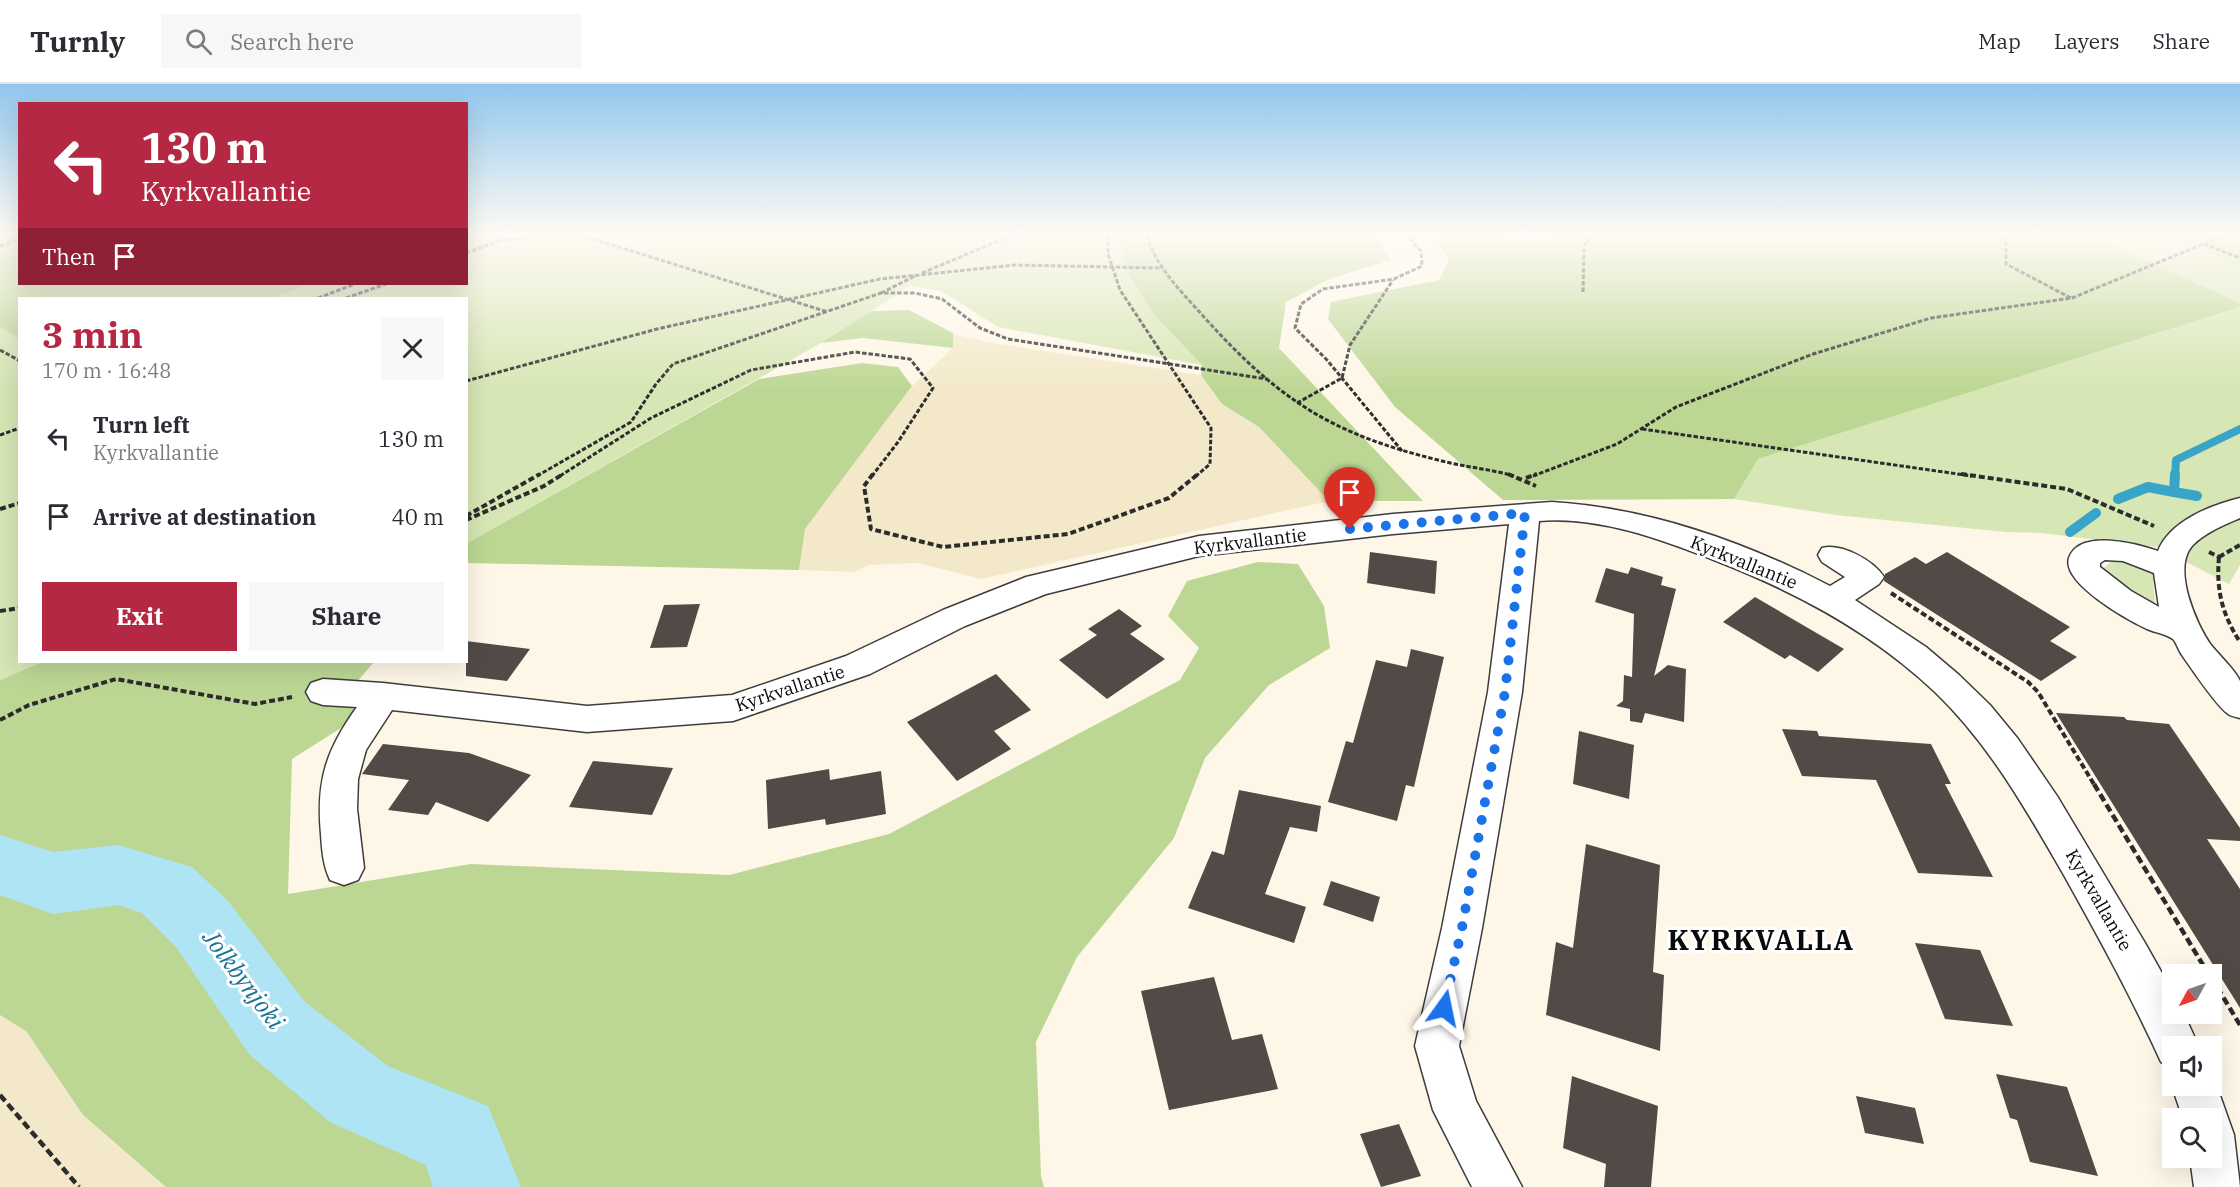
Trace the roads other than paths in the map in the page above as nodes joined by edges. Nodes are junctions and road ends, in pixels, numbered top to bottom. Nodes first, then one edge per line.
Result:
1 (1525, 496) junction
2 (2235, 515) edge
3 (1833, 555) dead end
4 (2169, 567) junction
5 (1832, 600) junction
6 (2184, 631) junction
7 (323, 692) road end
8 (383, 696) junction
9 (2240, 705) edge
10 (344, 868) dead end
11 (2171, 1036) edge
12 (2215, 1168) edge
13 (1498, 1187) edge
14 (2218, 1187) edge

1 - 5 street, Kyrkvallantie
1 - 8 street, Kyrkvallantie
1 - 13 street
2 - 4 street
3 - 5 street
4 - 6 street
4 - 6 street
5 - 11 street, Kyrkvallantie
6 - 9 street
7 - 8 street, Kyrkvallantie
8 - 10 street
12 - 14 street

